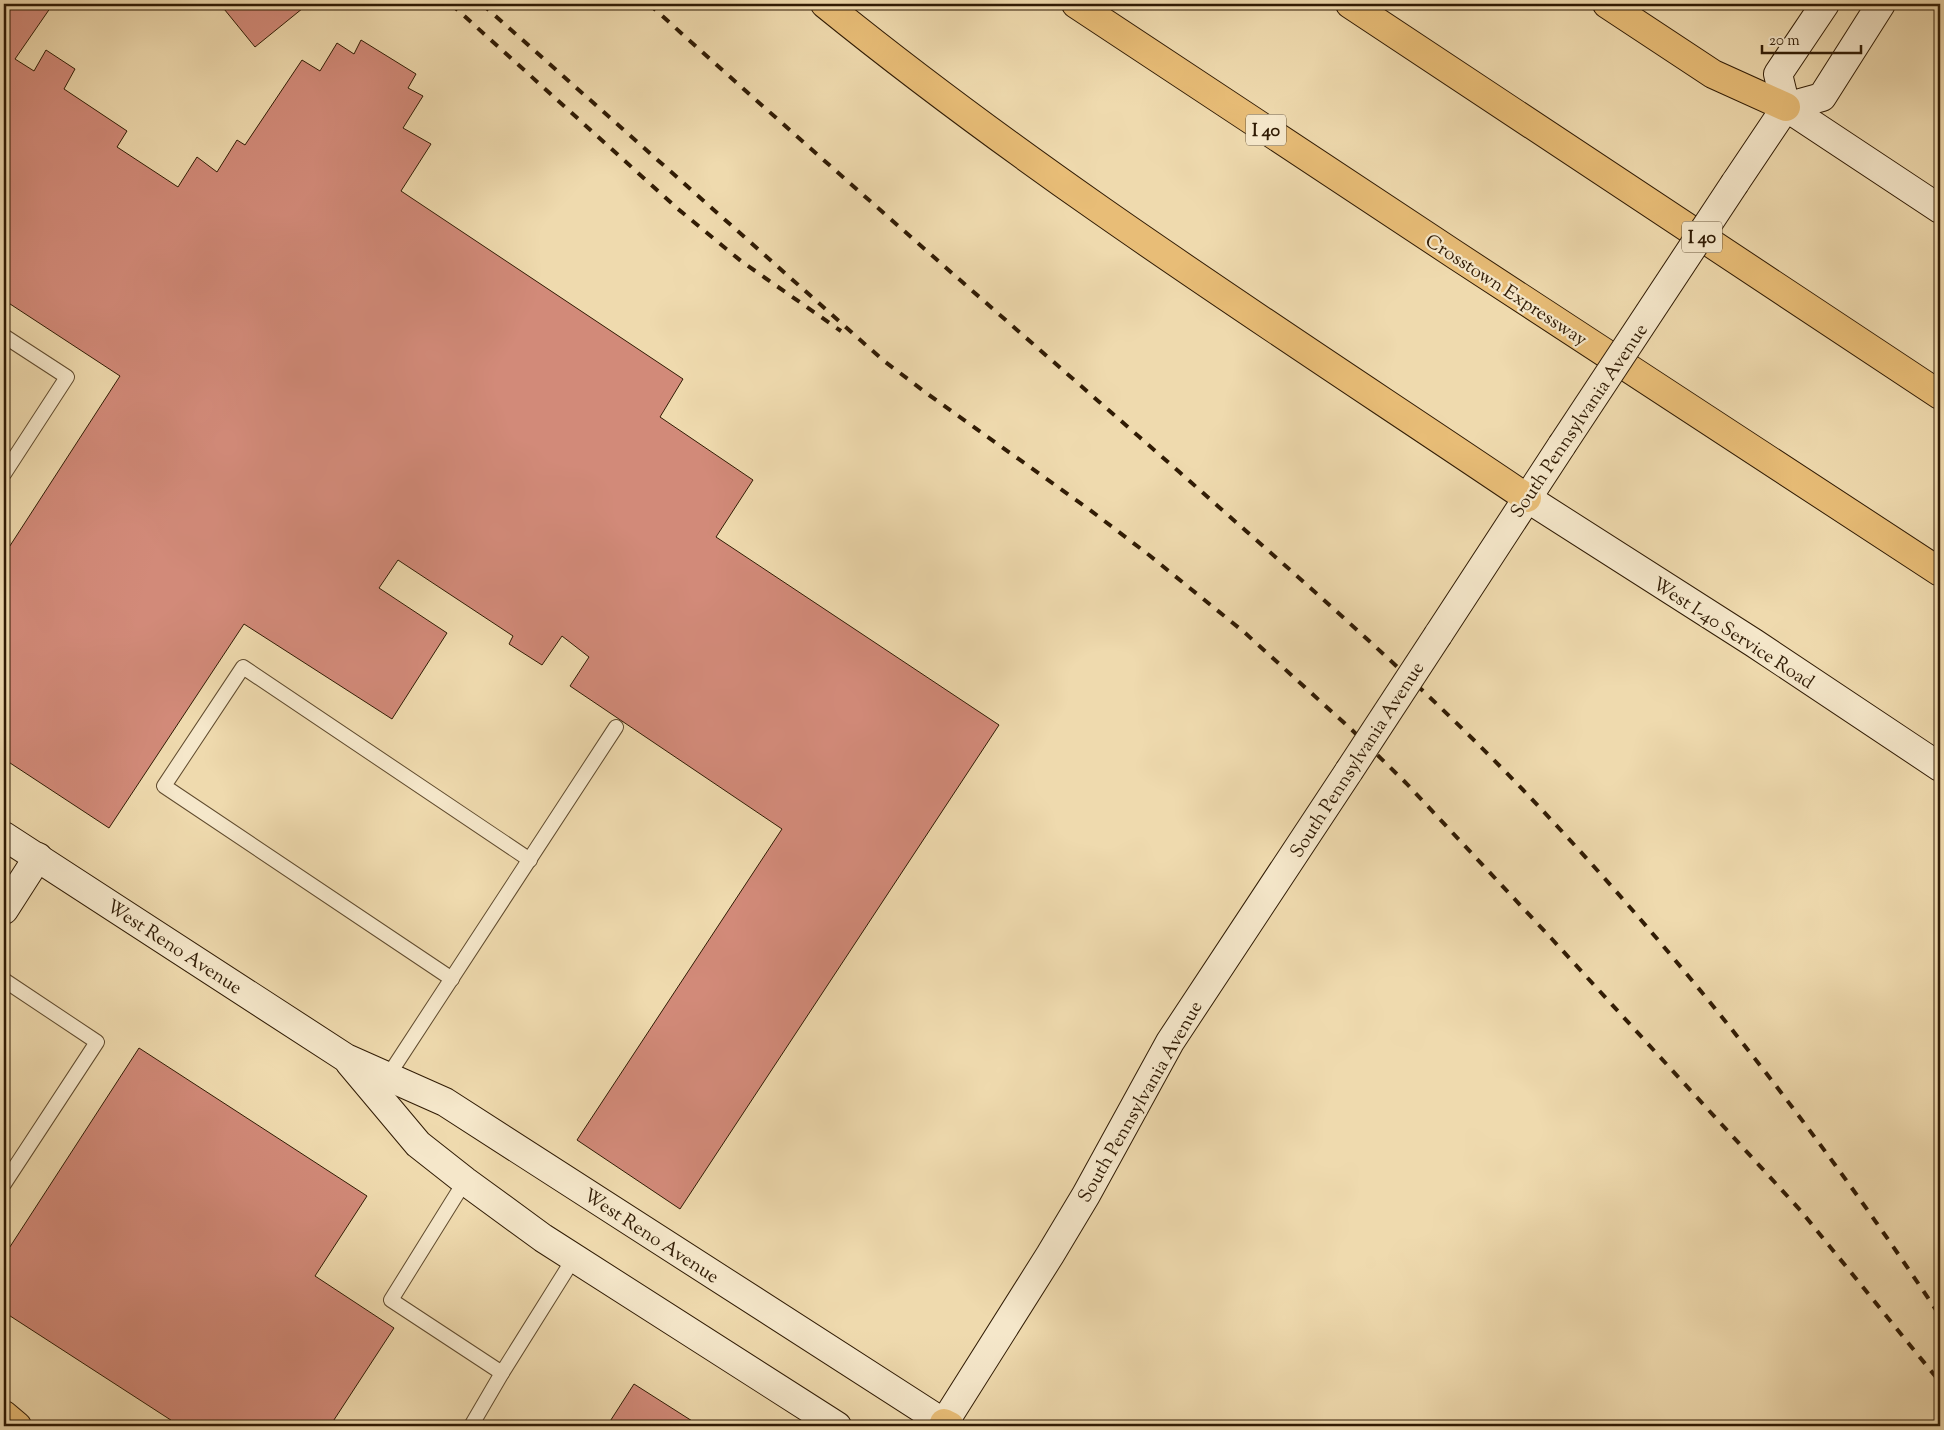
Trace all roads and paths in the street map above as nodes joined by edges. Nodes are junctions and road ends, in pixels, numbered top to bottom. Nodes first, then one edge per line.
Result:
1 (825, 4) edge
2 (1076, 4) edge
3 (1350, 4) edge
4 (1607, 4) edge
5 (1881, 4) edge
6 (1824, 5) edge
7 (1786, 106) junction
8 (1940, 209) edge
9 (4, 336) edge
10 (1940, 395) edge
11 (4, 474) edge
12 (1527, 498) junction
13 (1940, 572) edge
14 (616, 727) dead end
15 (1940, 768) edge
16 (4, 836) edge
17 (38, 857) junction
18 (530, 860) junction
19 (4, 910) edge
20 (452, 979) junction
21 (4, 980) edge
22 (346, 1058) junction
23 (388, 1076) junction
24 (464, 1181) junction
25 (4, 1184) edge
26 (574, 1258) junction
27 (502, 1373) junction
28 (4, 1415) edge
29 (944, 1425) edge
30 (17, 1426) edge
31 (471, 1426) edge
32 (837, 1426) edge

1 - 12 main road
2 - 13 main road, Crosstown Expressway / I 40
3 - 10 main road, I 40
4 - 7 main road
5 - 7 main road
6 - 7 main road
7 - 8 main road
7 - 12 main road, South Pennsylvania Avenue, bridge
9 - 11 lane
12 - 15 main road, West I-40 Service Road
12 - 29 main road, South Pennsylvania Avenue, bridge
14 - 18 lane
16 - 17 main road, West Reno Avenue
17 - 19 main road
17 - 22 main road, West Reno Avenue
18 - 20 lane
18 - 20 lane
20 - 23 lane
21 - 25 lane
22 - 23 main road, West Reno Avenue
22 - 24 main road, West Reno Avenue
23 - 29 main road, West Reno Avenue
24 - 26 main road, West Reno Avenue
24 - 27 lane
26 - 27 lane
26 - 32 main road, West Reno Avenue
27 - 31 lane
28 - 30 main road

